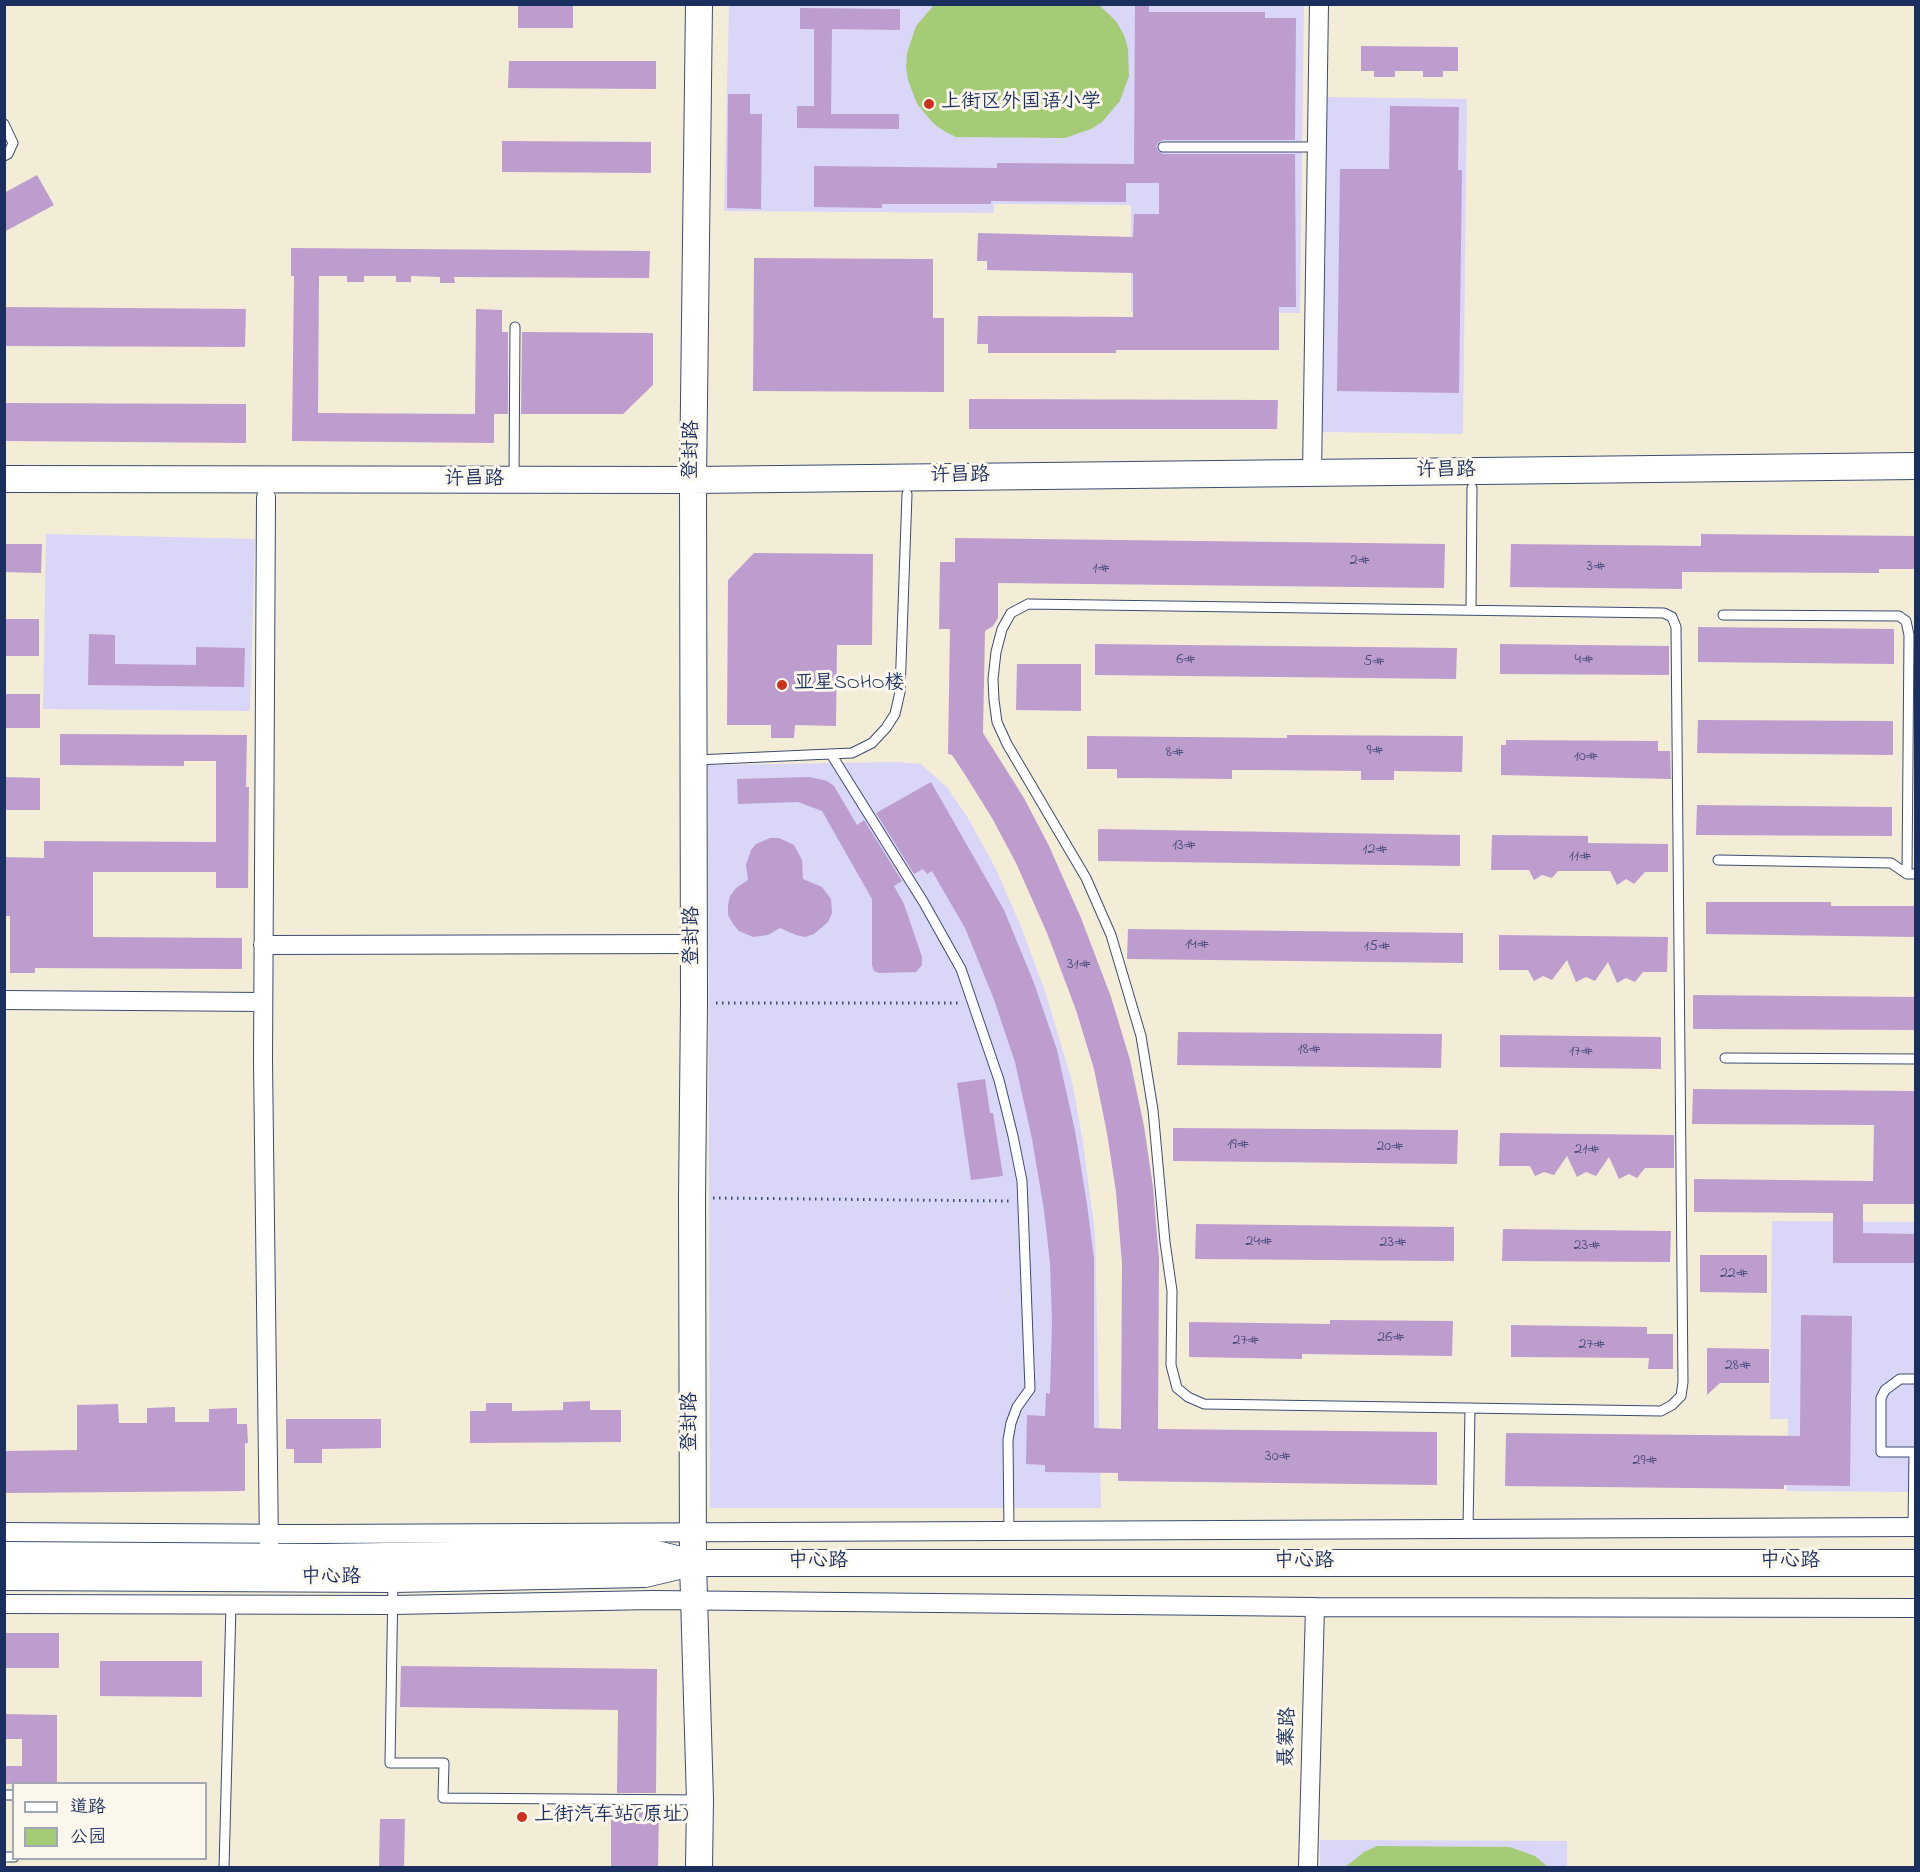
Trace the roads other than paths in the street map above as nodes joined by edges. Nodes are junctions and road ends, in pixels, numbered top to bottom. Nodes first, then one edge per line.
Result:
1 (699, 4) edge
2 (1319, 4) edge
3 (4, 124) edge
4 (1163, 147) dead end
5 (1317, 147) junction
6 (4, 156) edge
7 (515, 327) dead end
8 (1916, 466) edge
9 (1312, 474) junction
10 (4, 479) edge
11 (513, 481) junction
12 (1916, 482) edge
13 (693, 488) junction
14 (1472, 488) junction
15 (907, 494) junction
16 (4, 496) edge
17 (266, 497) junction
18 (1471, 610) junction
19 (1723, 615) dead end
20 (831, 754) junction
21 (693, 760) junction
22 (1718, 860) dead end
23 (1911, 874) edge
24 (694, 944) junction
25 (263, 945) junction
26 (4, 1000) edge
27 (263, 1002) junction
28 (1725, 1058) dead end
29 (1916, 1059) edge
30 (1916, 1380) edge
31 (1470, 1408) junction
32 (1915, 1452) edge
33 (1914, 1527) edge
34 (1468, 1529) junction
35 (1009, 1531) junction
36 (4, 1532) edge
37 (693, 1532) junction
38 (269, 1545) junction
39 (4, 1556) edge
40 (693, 1563) junction
41 (1916, 1563) edge
42 (4, 1577) edge
43 (393, 1579) junction
44 (693, 1601) junction
45 (4, 1604) edge
46 (231, 1605) junction
47 (393, 1605) junction
48 (1315, 1607) junction
49 (1916, 1608) edge
50 (700, 1800) junction
51 (224, 1868) edge
52 (699, 1868) edge
53 (1308, 1868) edge

1 - 13 main road, 登封路
2 - 5 street
3 - 6 lane
4 - 5 lane
5 - 9 street
7 - 11 lane
8 - 9 main road, 许昌路
9 - 13 main road, 许昌路
10 - 11 main road, 许昌路
11 - 13 main road, 许昌路
12 - 14 main road, 许昌路
13 - 15 main road, 许昌路
13 - 17 main road, 许昌路
13 - 21 main road, 登封路
14 - 15 main road, 许昌路
14 - 18 lane
15 - 20 lane
16 - 17 main road, 许昌路
17 - 25 street
18 - 31 lane
18 - 31 lane
19 - 23 lane
20 - 21 lane
20 - 35 lane
21 - 24 main road, 登封路
22 - 23 lane
24 - 25 street
24 - 37 main road, 登封路
25 - 27 street
26 - 27 street
27 - 38 street
28 - 29 lane
30 - 32 lane
31 - 34 lane
32 - 33 lane
33 - 34 street
34 - 35 street
35 - 37 street
36 - 38 street
37 - 38 street
37 - 40 main road, 登封路
38 - 39 main road, 中心路
38 - 40 main road, 中心路
40 - 41 main road, 中心路
40 - 43 main road, 中心路
40 - 44 main road, 登封路
42 - 43 main road, 中心路
43 - 47 lane
44 - 47 street
44 - 48 street
44 - 50 main road, 登封路
45 - 46 street
46 - 47 street
46 - 51 lane
47 - 50 lane
48 - 49 street
48 - 53 street, 聂寨路
50 - 52 main road, 登封路

